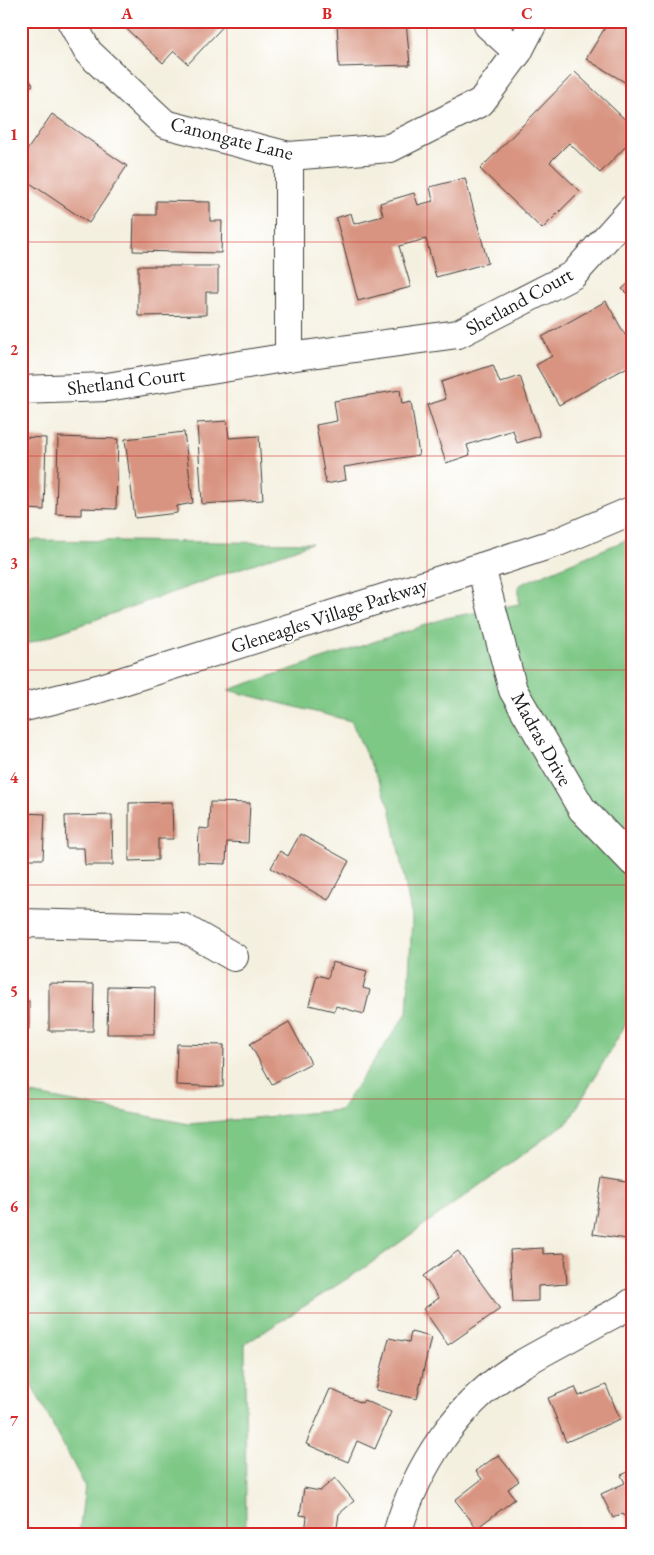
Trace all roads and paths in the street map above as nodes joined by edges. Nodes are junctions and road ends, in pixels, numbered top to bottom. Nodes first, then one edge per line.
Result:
1 (71, 21) edge
2 (534, 21) edge
3 (488, 25) dead end
4 (518, 52) junction
5 (289, 156) junction
6 (633, 208) edge
7 (289, 357) junction
8 (21, 390) edge
9 (633, 510) edge
10 (481, 567) junction
11 (21, 708) edge
12 (633, 862) edge
13 (21, 923) edge
14 (234, 957) dead end
15 (632, 1304) edge
16 (397, 1534) edge

1 - 5 street, Canongate Lane
2 - 4 street, Canongate Lane
3 - 4 street
4 - 5 street, Canongate Lane
5 - 7 street
6 - 7 street, Shetland Court
7 - 8 street, Shetland Court
9 - 10 street, Gleneagles Village Parkway
10 - 11 street, Gleneagles Village Parkway
10 - 12 street, Madras Drive
13 - 14 street
15 - 16 street

